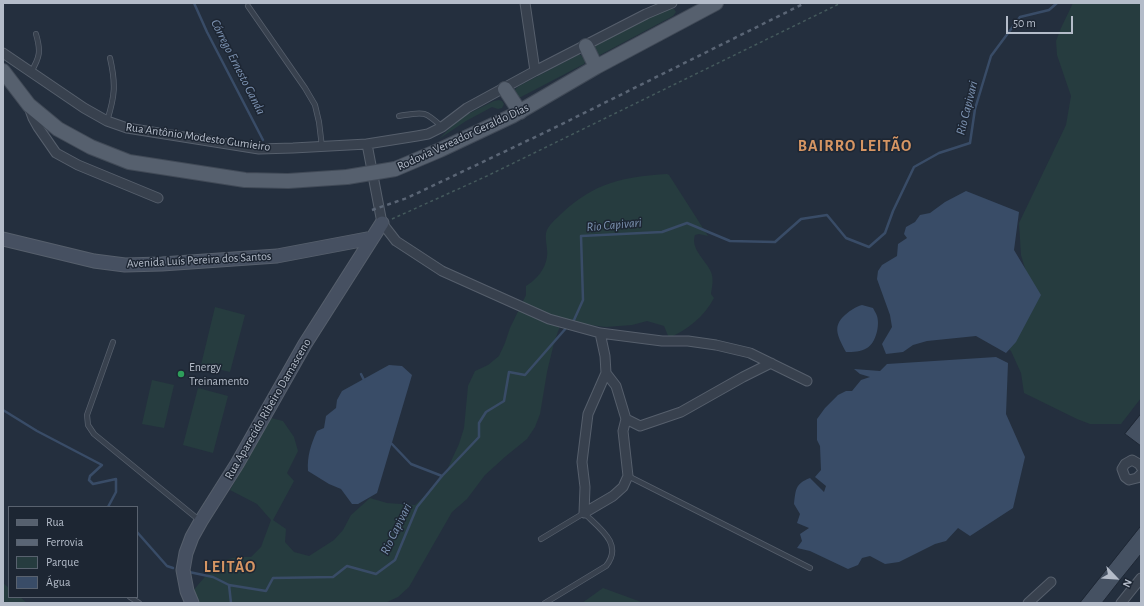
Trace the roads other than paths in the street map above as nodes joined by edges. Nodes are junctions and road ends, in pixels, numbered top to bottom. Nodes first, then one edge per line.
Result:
1 (525, 3) edge
2 (672, 3) edge
3 (716, 3) edge
4 (248, 6) dead end
5 (36, 34) dead end
6 (586, 46) junction
7 (3, 54) edge
8 (110, 58) dead end
9 (596, 67) junction
10 (535, 71) junction
11 (3, 72) edge
12 (31, 72) junction
13 (505, 89) junction
14 (29, 105) junction
15 (520, 112) junction
16 (399, 116) dead end
17 (107, 121) junction
18 (442, 127) junction
19 (78, 140) junction
20 (367, 144) junction
21 (322, 147) junction
22 (56, 153) junction
23 (158, 198) dead end
24 (381, 221) junction
25 (372, 238) junction
26 (3, 239) edge
27 (600, 333) junction
28 (113, 342) dead end
29 (771, 363) junction
30 (606, 373) junction
31 (806, 381) dead end
32 (626, 419) junction
33 (1140, 464) edge
34 (1141, 474) edge
35 (628, 476) junction
36 (584, 513) junction
37 (200, 521) junction
38 (541, 539) dead end
39 (810, 568) dead end
40 (1141, 578) edge
41 (1051, 582) dead end
42 (192, 603) edge
43 (545, 603) edge
44 (1028, 603) edge
45 (1121, 603) edge

1 - 10 street
2 - 6 street, Rua Antônio Modesto Gumieiro
3 - 9 main road, Rodovia Vereador Geraldo Dias
4 - 21 lane
5 - 12 lane
6 - 9 main road
6 - 10 street, Rua Antônio Modesto Gumieiro
7 - 12 street, Rua Antônio Modesto Gumieiro
8 - 17 lane
9 - 15 main road, Rodovia Vereador Geraldo Dias
10 - 13 street, Rua Antônio Modesto Gumieiro
11 - 14 main road, Rodovia Vereador Geraldo Dias
12 - 17 street, Rua Antônio Modesto Gumieiro
13 - 15 main road
13 - 18 street, Rua Antônio Modesto Gumieiro
14 - 19 main road, Rodovia Vereador Geraldo Dias
14 - 22 street
15 - 19 main road, Rodovia Vereador Geraldo Dias, bridge
16 - 18 lane
17 - 21 street, Rua Antônio Modesto Gumieiro
18 - 20 street, Rua Antônio Modesto Gumieiro
19 - 22 street
20 - 21 street, Rua Antônio Modesto Gumieiro
20 - 24 street
22 - 23 street
24 - 25 street, Rua Aparecido Ribeiro Damasceno
24 - 27 street
25 - 26 street, Avenida Luís Pereira dos Santos
25 - 37 street, Rua Aparecido Ribeiro Damasceno
27 - 29 street
27 - 30 street
28 - 37 lane
29 - 31 street
29 - 32 street
30 - 32 street
30 - 36 street
32 - 35 street
33 - 34 street
35 - 36 street
35 - 39 lane
36 - 38 lane
36 - 43 lane
37 - 42 street, Rua Aparecido Ribeiro Damasceno
40 - 45 street
41 - 44 street

